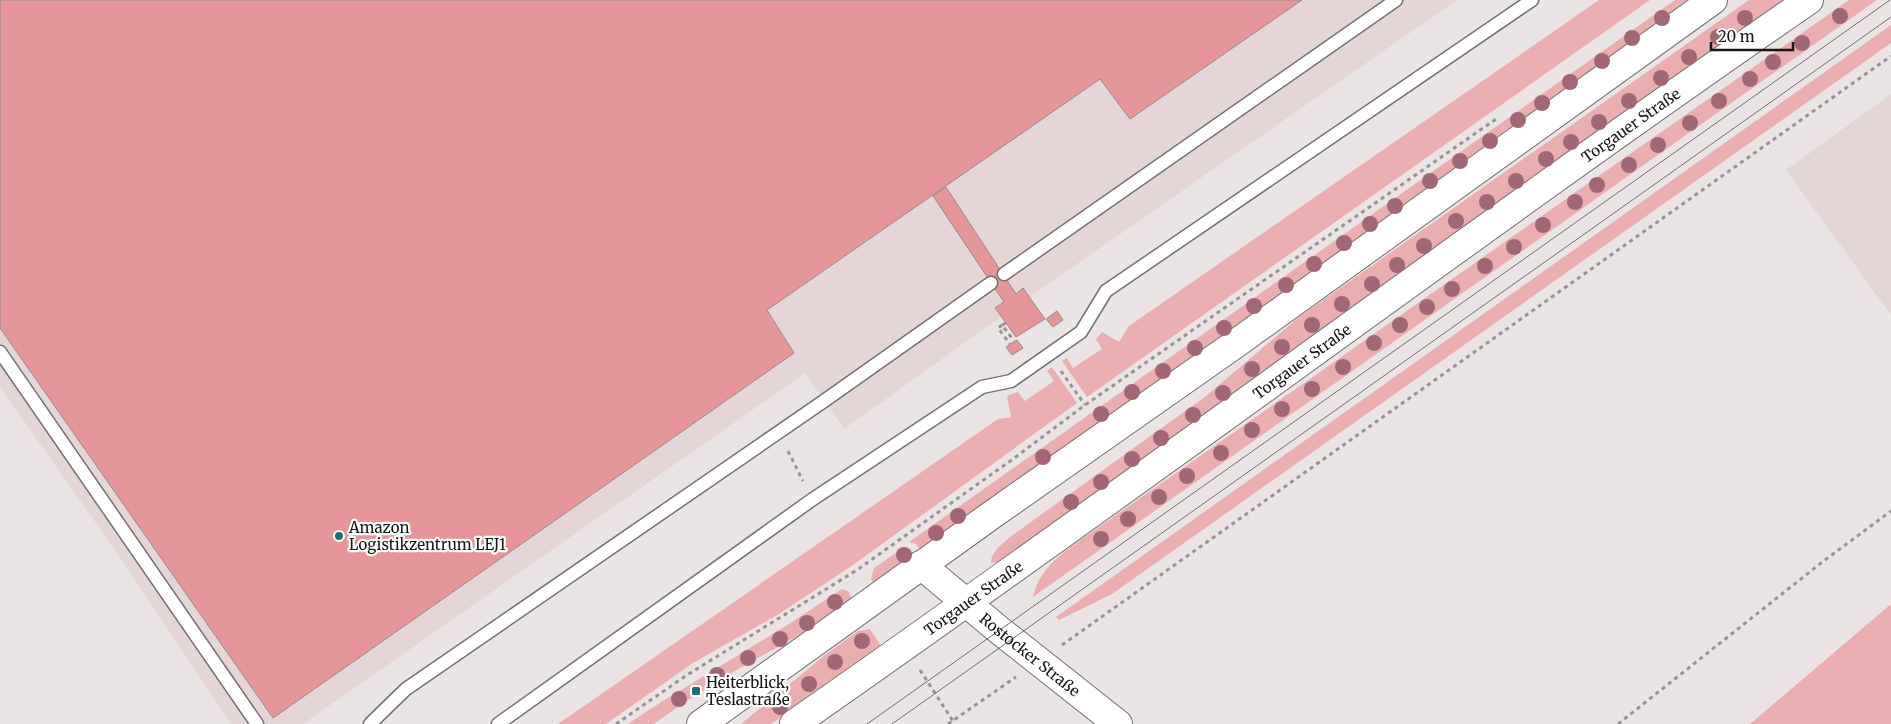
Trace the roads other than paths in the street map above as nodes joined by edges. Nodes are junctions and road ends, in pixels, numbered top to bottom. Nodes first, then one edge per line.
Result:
1 (1396, 0) edge
2 (1532, 0) edge
3 (1713, 0) edge
4 (1809, 0) edge
5 (1004, 274) dead end
6 (991, 283) dead end
7 (0, 352) edge
8 (921, 565) junction
9 (966, 603) junction
10 (257, 724) edge
11 (370, 724) edge
12 (498, 724) edge
13 (701, 724) edge
14 (794, 724) edge
15 (1118, 724) edge

1 - 5 lane
2 - 12 lane
3 - 8 main road
4 - 9 main road, Torgauer Straße
6 - 11 lane
7 - 10 lane
8 - 9 main road, Rostocker Straße
8 - 13 main road
9 - 14 main road, Torgauer Straße
9 - 15 main road, Rostocker Straße

